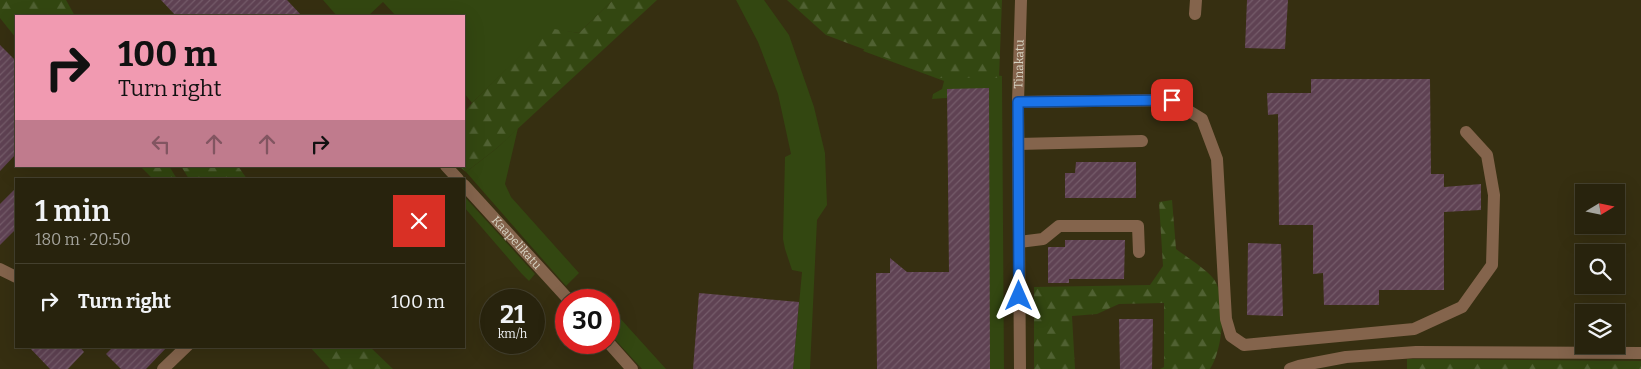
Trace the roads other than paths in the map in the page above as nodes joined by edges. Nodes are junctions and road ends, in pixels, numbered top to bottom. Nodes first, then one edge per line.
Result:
1 (1021, 0) edge
2 (1196, 0) edge
3 (1195, 14) dead end
4 (1018, 102) junction
5 (1466, 132) dead end
6 (1142, 142) dead end
7 (1018, 144) junction
8 (447, 167) edge
9 (457, 178) edge
10 (465, 186) edge
11 (1019, 242) junction
12 (1139, 252) dead end
13 (0, 270) edge
14 (15, 277) edge
15 (559, 289) edge
16 (185, 348) edge
17 (1641, 353) edge
18 (619, 354) edge
19 (163, 369) edge
20 (632, 369) edge
21 (1020, 369) edge
22 (1290, 369) edge

1 - 4 street, Tinakatu
2 - 3 street
4 - 5 street
4 - 7 street, Tinakatu
6 - 7 street
7 - 11 street, Tinakatu
8 - 9 street
10 - 15 street, Kaapelikatu
11 - 12 street
11 - 21 street, Tinakatu
13 - 14 street
16 - 19 street
17 - 22 street
18 - 20 street

